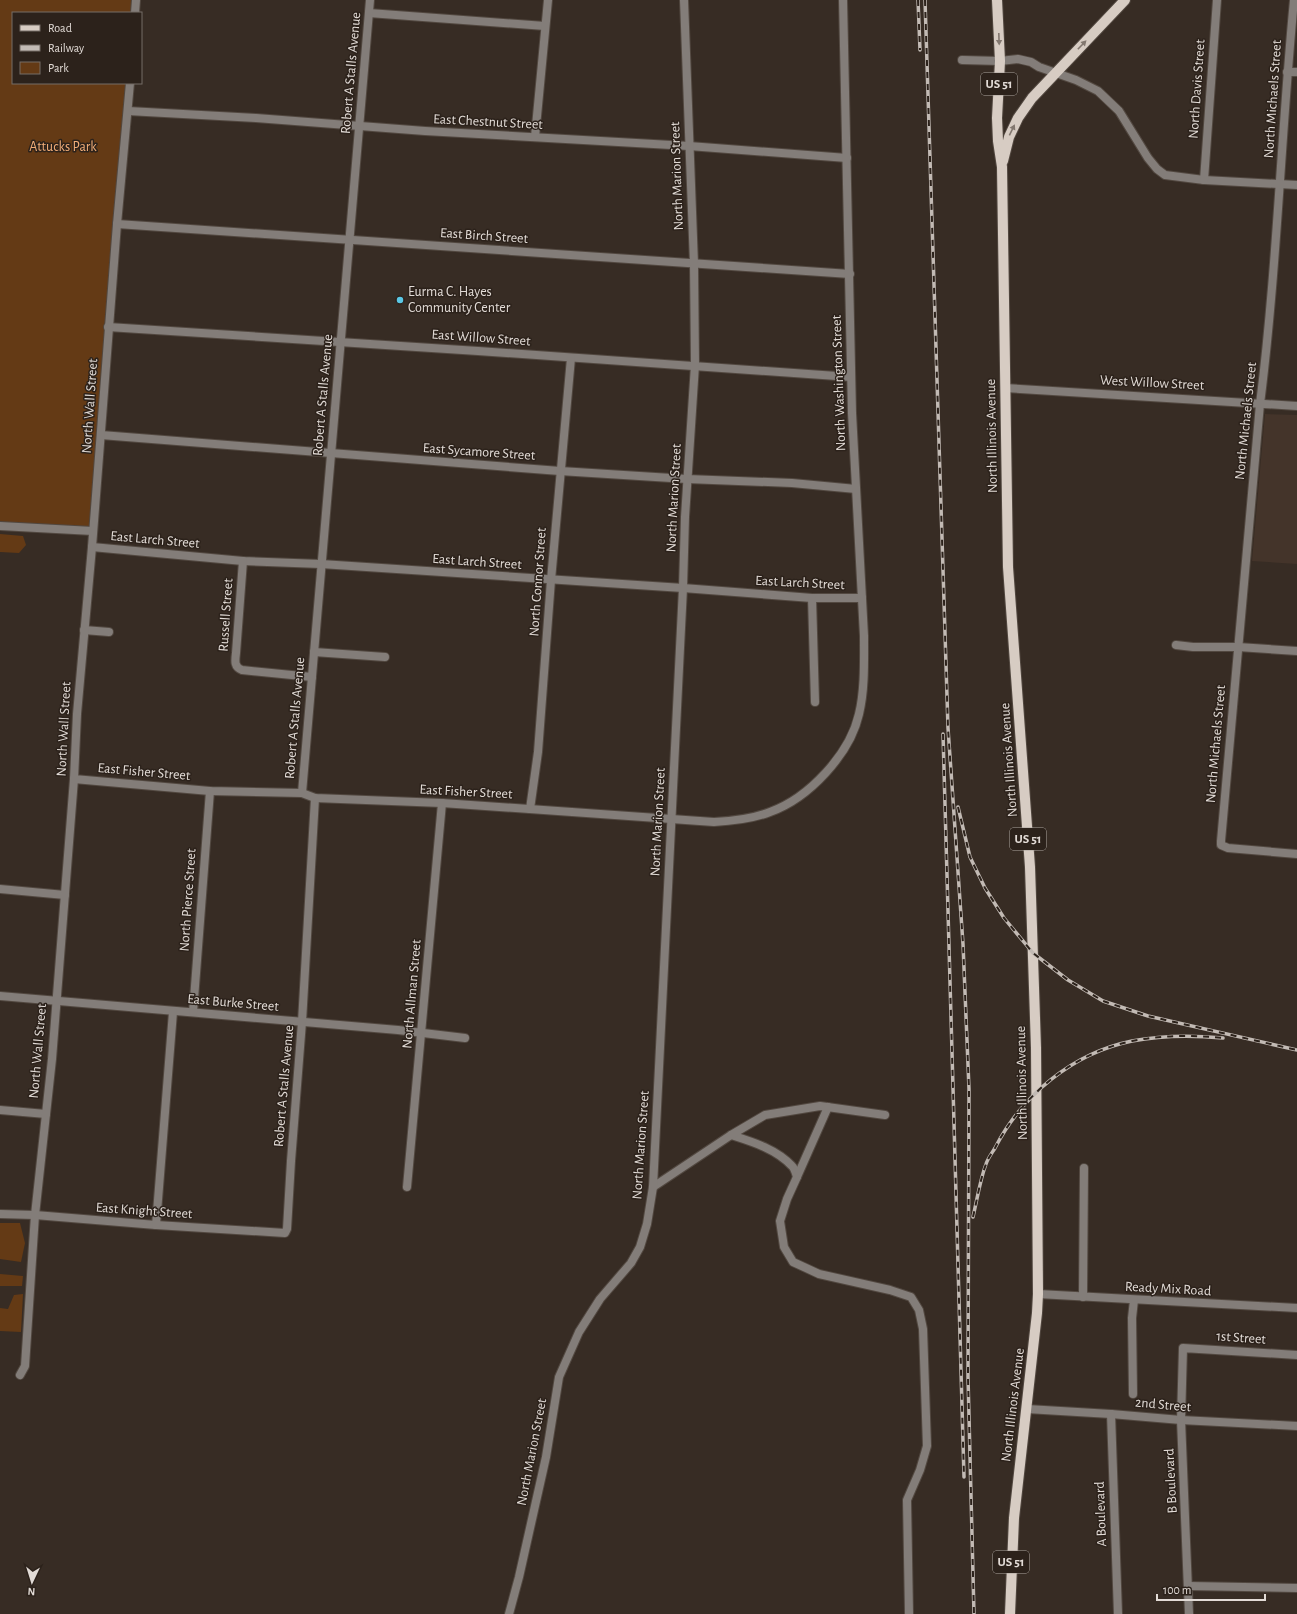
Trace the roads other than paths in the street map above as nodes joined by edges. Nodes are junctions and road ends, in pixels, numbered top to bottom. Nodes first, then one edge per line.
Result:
1 (136, 0) edge
2 (370, 0) edge
3 (548, 0) edge
4 (684, 0) edge
5 (843, 0) edge
6 (998, 0) edge
7 (1125, 0) edge
8 (1217, 0) edge
9 (1294, 0) edge
10 (135, 12) edge
11 (369, 13) junction
12 (545, 26) junction
13 (962, 60) dead end
14 (1000, 61) junction
15 (1287, 72) junction
16 (1297, 72) edge
17 (1054, 73) junction
18 (130, 84) edge
19 (128, 111) junction
20 (358, 127) junction
21 (535, 137) junction
22 (689, 146) junction
23 (847, 158) junction
24 (1002, 167) junction
25 (1204, 180) junction
26 (1279, 184) junction
27 (1297, 185) edge
28 (117, 224) junction
29 (350, 240) junction
30 (694, 264) junction
31 (850, 274) junction
32 (108, 327) junction
33 (342, 343) junction
34 (571, 358) junction
35 (695, 365) junction
36 (851, 377) junction
37 (1005, 388) junction
38 (1260, 404) junction
39 (1297, 406) edge
40 (101, 435) junction
41 (331, 454) junction
42 (560, 471) junction
43 (687, 480) junction
44 (856, 489) junction
45 (0, 526) edge
46 (93, 531) junction
47 (92, 547) junction
48 (243, 561) junction
49 (321, 564) junction
50 (550, 580) junction
51 (683, 588) junction
52 (812, 598) junction
53 (862, 598) junction
54 (84, 630) junction
55 (109, 632) dead end
56 (1176, 644) dead end
57 (1238, 646) junction
58 (1297, 651) edge
59 (314, 652) junction
60 (385, 658) dead end
61 (312, 677) junction
62 (815, 702) dead end
63 (836, 759) joint
64 (74, 779) junction
65 (210, 791) junction
66 (302, 793) junction
67 (315, 798) junction
68 (442, 803) junction
69 (530, 809) junction
70 (671, 819) junction
71 (1297, 854) edge
72 (0, 889) edge
73 (65, 895) junction
74 (0, 996) edge
75 (56, 1000) junction
76 (173, 1012) junction
77 (193, 1012) junction
78 (302, 1022) junction
79 (422, 1033) junction
80 (465, 1038) dead end
81 (828, 1107) junction
82 (0, 1110) edge
83 (46, 1114) junction
84 (885, 1115) dead end
85 (731, 1135) junction
86 (1084, 1168) dead end
87 (797, 1177) junction
88 (407, 1187) dead end
89 (653, 1187) junction
90 (0, 1214) edge
91 (35, 1215) junction
92 (156, 1225) junction
93 (285, 1233) joint
94 (1038, 1294) junction
95 (1083, 1297) junction
96 (1134, 1300) junction
97 (1297, 1308) edge
98 (1183, 1348) joint
99 (1297, 1355) edge
100 (20, 1375) dead end
101 (1133, 1394) dead end
102 (1027, 1409) junction
103 (1111, 1414) junction
104 (1181, 1420) junction
105 (1297, 1426) edge
106 (1188, 1586) junction
107 (1297, 1588) edge
108 (509, 1614) edge
109 (909, 1614) edge
110 (1010, 1614) edge
111 (1118, 1614) edge
112 (1189, 1614) edge

1 - 10 street
2 - 11 street, Robert A Stalls Avenue
3 - 12 street
4 - 22 street, North Marion Street
5 - 23 street, North Washington Street
6 -> 14 main road, North Illinois Avenue / US 51
17 -> 7 main road, US 51
8 - 25 street, North Davis Street
9 - 15 street, North Michaels Street
11 - 12 street
11 - 20 street, Robert A Stalls Avenue
12 - 21 street
13 - 14 street
14 - 17 street
14 - 24 main road, North Illinois Avenue / US 51
15 - 16 street
15 - 26 street, North Michaels Street
24 -> 17 main road, US 51
17 - 25 street
18 - 19 street, North Wall Street
19 - 20 street, East Chestnut Street
19 - 28 street, North Wall Street
20 - 21 street, East Chestnut Street
20 - 29 street, Robert A Stalls Avenue
21 - 22 street, East Chestnut Street
22 - 23 street, East Chestnut Street
22 - 30 street, North Marion Street
23 - 31 street, North Washington Street
24 - 37 main road, North Illinois Avenue / US 51
25 - 26 street
26 - 27 street
26 - 38 street, North Michaels Street
28 - 29 street, East Birch Street
28 - 32 street, North Wall Street
29 - 30 street, East Birch Street
29 - 33 street, Robert A Stalls Avenue
30 - 31 street, East Birch Street
30 - 35 street, North Marion Street
31 - 36 street, North Washington Street
32 - 33 street, East Willow Street
32 - 40 street, North Wall Street
33 - 34 street, East Willow Street
33 - 41 street, Robert A Stalls Avenue
34 - 35 street, East Willow Street
34 - 42 street, North Connor Street
35 - 36 street, East Willow Street
35 - 43 street, North Marion Street
36 - 44 street, North Washington Street
37 - 38 street, West Willow Street
37 - 94 main road, North Illinois Avenue / US 51
38 - 39 street, West Willow Street
38 - 57 street, North Michaels Street
40 - 41 street, East Sycamore Street
40 - 46 street, North Wall Street
41 - 42 street, East Sycamore Street
41 - 49 street, Robert A Stalls Avenue
42 - 43 street, East Sycamore Street
42 - 50 street, North Connor Street
43 - 44 street, East Sycamore Street
43 - 51 street, North Marion Street
44 - 53 street, North Washington Street
45 - 46 street, East Larch Street
46 - 47 street, North Wall Street
47 - 48 street, East Larch Street
47 - 54 street, North Wall Street
48 - 49 street, East Larch Street
48 - 61 street, Russell Street
49 - 50 street, East Larch Street
49 - 59 street, Robert A Stalls Avenue
50 - 51 street, East Larch Street
50 - 69 street, North Connor Street
51 - 52 street, East Larch Street
51 - 70 street, North Marion Street
52 - 53 street, East Larch Street
52 - 62 street
53 - 63 street, North Washington Street
54 - 55 street
54 - 64 street, North Wall Street
56 - 57 street
57 - 58 street
57 - 71 street, North Michaels Street
59 - 60 street
59 - 61 street, Robert A Stalls Avenue
61 - 66 street, Robert A Stalls Avenue
63 - 70 street, East Fisher Street
64 - 65 street, East Fisher Street
64 - 73 street, North Wall Street
65 - 66 street, East Fisher Street
65 - 77 street, North Pierce Street
66 - 67 street, East Fisher Street
67 - 68 street, East Fisher Street
67 - 78 street, Robert A Stalls Avenue
68 - 69 street, East Fisher Street
68 - 79 street, North Allman Street
69 - 70 street, East Fisher Street
70 - 89 street, North Marion Street
72 - 73 street
73 - 75 street, North Wall Street
74 - 75 street, East Burke Street
75 - 76 street, East Burke Street
75 - 83 street, North Wall Street
76 - 77 street, East Burke Street
76 - 92 street
77 - 78 street, East Burke Street
78 - 79 street, East Burke Street
78 - 93 street, Robert A Stalls Avenue
79 - 80 street, East Burke Street
79 - 88 street, North Allman Street
81 - 84 street
81 - 85 street
81 - 87 street
82 - 83 street
83 - 91 street, North Wall Street
85 - 87 street
85 - 89 street
86 - 95 street
87 - 109 street
89 - 108 street, North Marion Street
90 - 91 street, East Knight Street
91 - 92 street, East Knight Street
91 - 100 street, North Wall Street
92 - 93 street, East Knight Street
94 - 95 street, Ready Mix Road
94 - 102 main road, North Illinois Avenue / US 51
95 - 96 street, Ready Mix Road
96 - 97 street, Ready Mix Road
96 - 101 street
98 - 99 street, 1st Street
98 - 104 street, B Boulevard
102 - 103 street, 2nd Street
102 - 110 main road, North Illinois Avenue / US 51
103 - 104 street, 2nd Street
103 - 111 street, A Boulevard
104 - 105 street, 2nd Street
104 - 106 street, B Boulevard
106 - 107 street
106 - 112 street, B Boulevard

